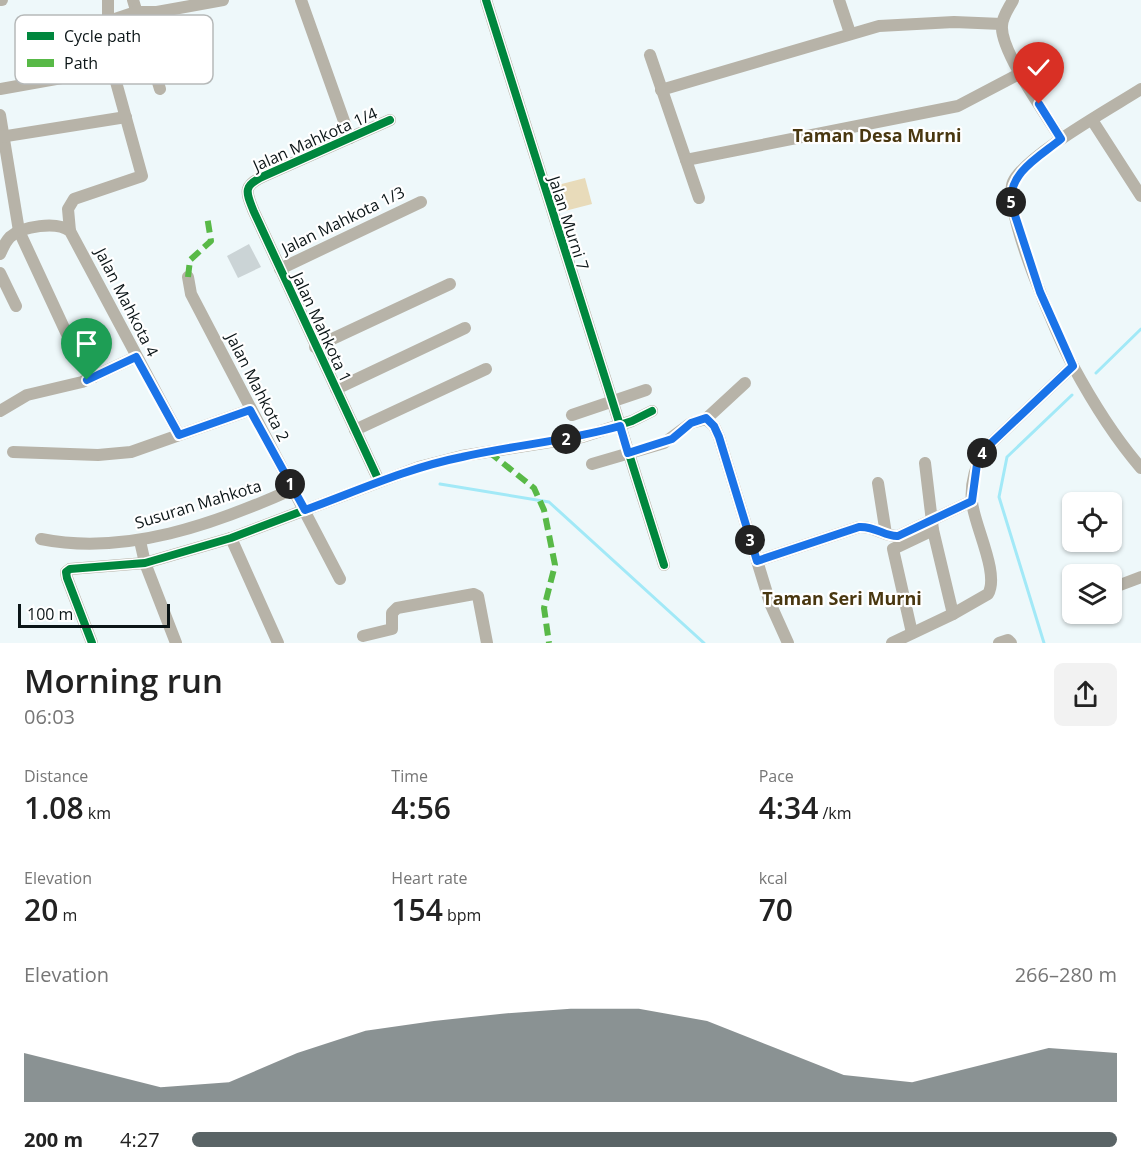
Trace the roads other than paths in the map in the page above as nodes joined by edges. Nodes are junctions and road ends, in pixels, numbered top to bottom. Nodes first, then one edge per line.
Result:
1 (108, 0) edge
2 (223, 0) edge
3 (301, 0) edge
4 (486, 0) edge
5 (839, 0) edge
6 (1013, 0) edge
7 (134, 6) edge
8 (107, 15) edge
9 (118, 15) edge
10 (1002, 24) junction
11 (850, 33) junction
12 (650, 55) dead end
13 (1021, 74) junction
14 (28, 84) edge
15 (116, 84) edge
16 (158, 84) edge
17 (0, 89) edge
18 (160, 89) dead end
19 (1141, 89) edge
20 (661, 90) junction
21 (0, 116) edge
22 (126, 117) junction
23 (390, 120) dead end
24 (1092, 120) junction
25 (2, 137) edge
26 (350, 138) junction
27 (1061, 139) junction
28 (686, 160) junction
29 (251, 182) joint
30 (1141, 196) edge
31 (699, 198) dead end
32 (421, 202) dead end
33 (20, 231) junction
34 (70, 231) junction
35 (0, 254) edge
36 (280, 269) junction
37 (0, 273) edge
38 (188, 277) dead end
39 (450, 284) dead end
40 (16, 306) dead end
41 (465, 328) dead end
42 (315, 347) junction
43 (136, 357) junction
44 (486, 369) dead end
45 (1076, 371) junction
46 (94, 377) junction
47 (745, 383) dead end
48 (336, 389) junction
49 (646, 390) dead end
50 (613, 403) junction
51 (250, 410) junction
52 (0, 411) edge
53 (652, 411) dead end
54 (572, 415) dead end
55 (706, 418) junction
56 (620, 426) junction
57 (355, 430) junction
58 (179, 435) junction
59 (13, 452) dead end
60 (628, 453) junction
61 (925, 463) dead end
62 (592, 464) dead end
63 (1141, 468) edge
64 (380, 481) junction
65 (878, 483) dead end
66 (293, 489) junction
67 (972, 501) junction
68 (305, 510) junction
69 (933, 525) junction
70 (886, 534) junction
71 (231, 538) junction
72 (41, 539) dead end
73 (140, 541) junction
74 (757, 561) junction
75 (145, 563) junction
76 (664, 565) dead end
77 (1141, 577) edge
78 (340, 579) dead end
79 (1122, 584) edge
80 (953, 614) junction
81 (363, 636) dead end
82 (910, 637) edge
83 (92, 643) edge
84 (176, 643) edge
85 (278, 643) edge
86 (487, 643) edge
87 (788, 643) edge
88 (892, 643) edge
89 (999, 643) edge
90 (1011, 643) edge

1 - 8 street
2 - 7 street
3 - 26 street
4 - 50 street, Jalan Murni 7
5 - 11 street
6 - 10 street
7 - 9 street
10 - 11 street
10 - 13 street
11 - 20 street
12 - 20 street
13 - 27 street
13 - 28 street
14 - 17 street
15 - 22 street
16 - 18 street
19 - 24 street
20 - 28 street
21 - 25 street
22 - 25 street
22 - 34 street
23 - 26 street, Jalan Mahkota 1/4
24 - 27 street
24 - 30 street
25 - 33 street
26 - 29 street, Jalan Mahkota 1/4
27 - 45 street
28 - 31 street
29 - 36 street, Jalan Mahkota 1
32 - 36 street, Jalan Mahkota 1/3
33 - 34 street
33 - 35 street
33 - 46 street
34 - 43 street, Jalan Mahkota 4
36 - 42 street, Jalan Mahkota 1
37 - 40 street
38 - 51 street, Jalan Mahkota 2
39 - 42 street
41 - 48 street
42 - 48 street, Jalan Mahkota 1
43 - 46 street
43 - 58 street, Jalan Mahkota 4
44 - 57 street
45 - 63 street
45 - 67 street
46 - 52 street
47 - 55 street
48 - 57 street, Jalan Mahkota 1
49 - 50 street
50 - 54 street
50 - 56 street, Jalan Murni 7
51 - 58 street
51 - 66 street, Jalan Mahkota 2
53 - 56 street
55 - 60 street
55 - 74 street
56 - 60 street, Jalan Murni 7
56 - 64 street
57 - 64 street, Jalan Mahkota 1
58 - 59 street
60 - 62 street
60 - 76 street, Jalan Murni 7
61 - 69 street
64 - 68 street
65 - 70 street
66 - 68 street, Jalan Mahkota 2
66 - 73 street, Susuran Mahkota
67 - 69 street
67 - 80 street
68 - 71 street
68 - 78 street, Jalan Mahkota 2
69 - 70 street
69 - 80 street
69 - 82 street
70 - 74 street
71 - 75 street
71 - 85 street
72 - 73 street, Susuran Mahkota
73 - 75 street
74 - 87 street
75 - 83 street
75 - 84 street
77 - 79 street
80 - 82 street
81 - 86 street
82 - 88 street
89 - 90 street

